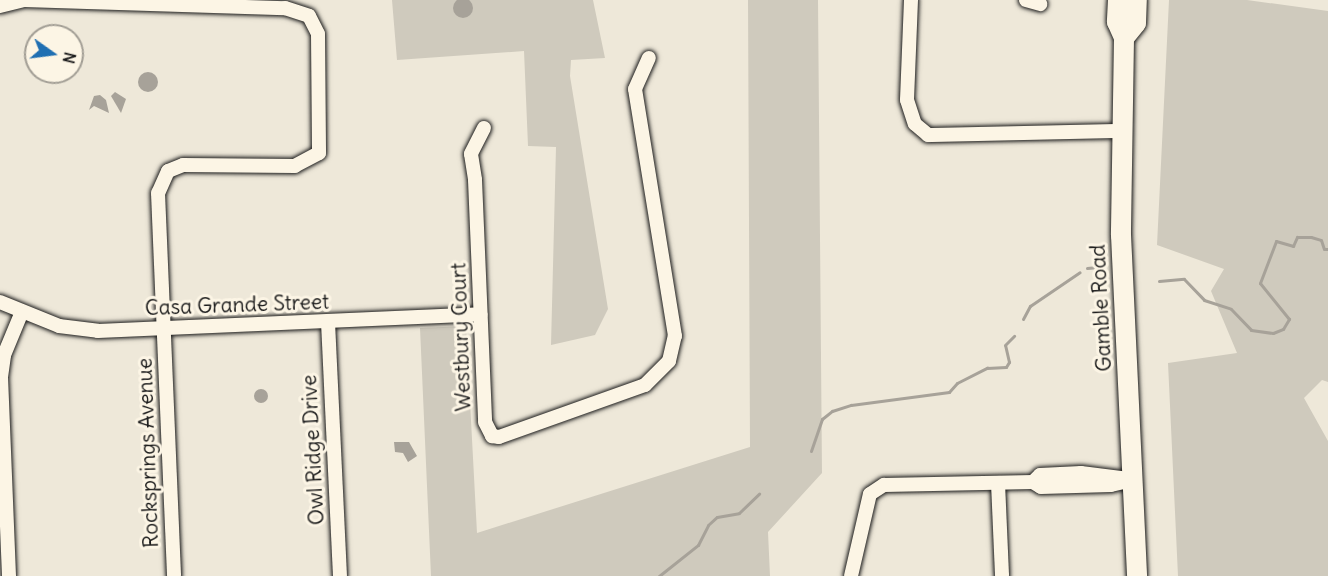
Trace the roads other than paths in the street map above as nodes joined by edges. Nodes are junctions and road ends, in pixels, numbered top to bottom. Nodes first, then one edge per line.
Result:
1 (911, 0) edge
2 (1026, 0) edge
3 (1118, 0) edge
4 (1137, 0) edge
5 (1040, 4) dead end
6 (0, 6) edge
7 (1124, 38) junction
8 (649, 58) dead end
9 (484, 128) dead end
10 (1120, 131) junction
11 (0, 302) edge
12 (21, 314) junction
13 (481, 314) junction
14 (328, 322) junction
15 (163, 329) junction
16 (1132, 480) junction
17 (998, 483) junction
18 (9, 576) edge
19 (174, 576) edge
20 (340, 576) edge
21 (851, 576) edge
22 (1002, 576) edge
23 (1137, 576) edge

1 - 10 street
2 - 5 street
3 - 7 main road, Gamble Road
4 - 7 main road, Gamble Road
6 - 15 street, Rocksprings Avenue
7 - 10 main road, Gamble Road
8 - 13 street, Westbury Court
9 - 13 street, Westbury Court
10 - 16 main road, Gamble Road
11 - 12 street, Casa Grande Street
12 - 15 street, Casa Grande Street
12 - 18 street
13 - 14 street, Casa Grande Street
14 - 15 street, Casa Grande Street
14 - 20 street, Owl Ridge Drive
15 - 19 street, Rocksprings Avenue
16 - 17 street
16 - 23 main road, Gamble Road
17 - 21 street
17 - 22 street

